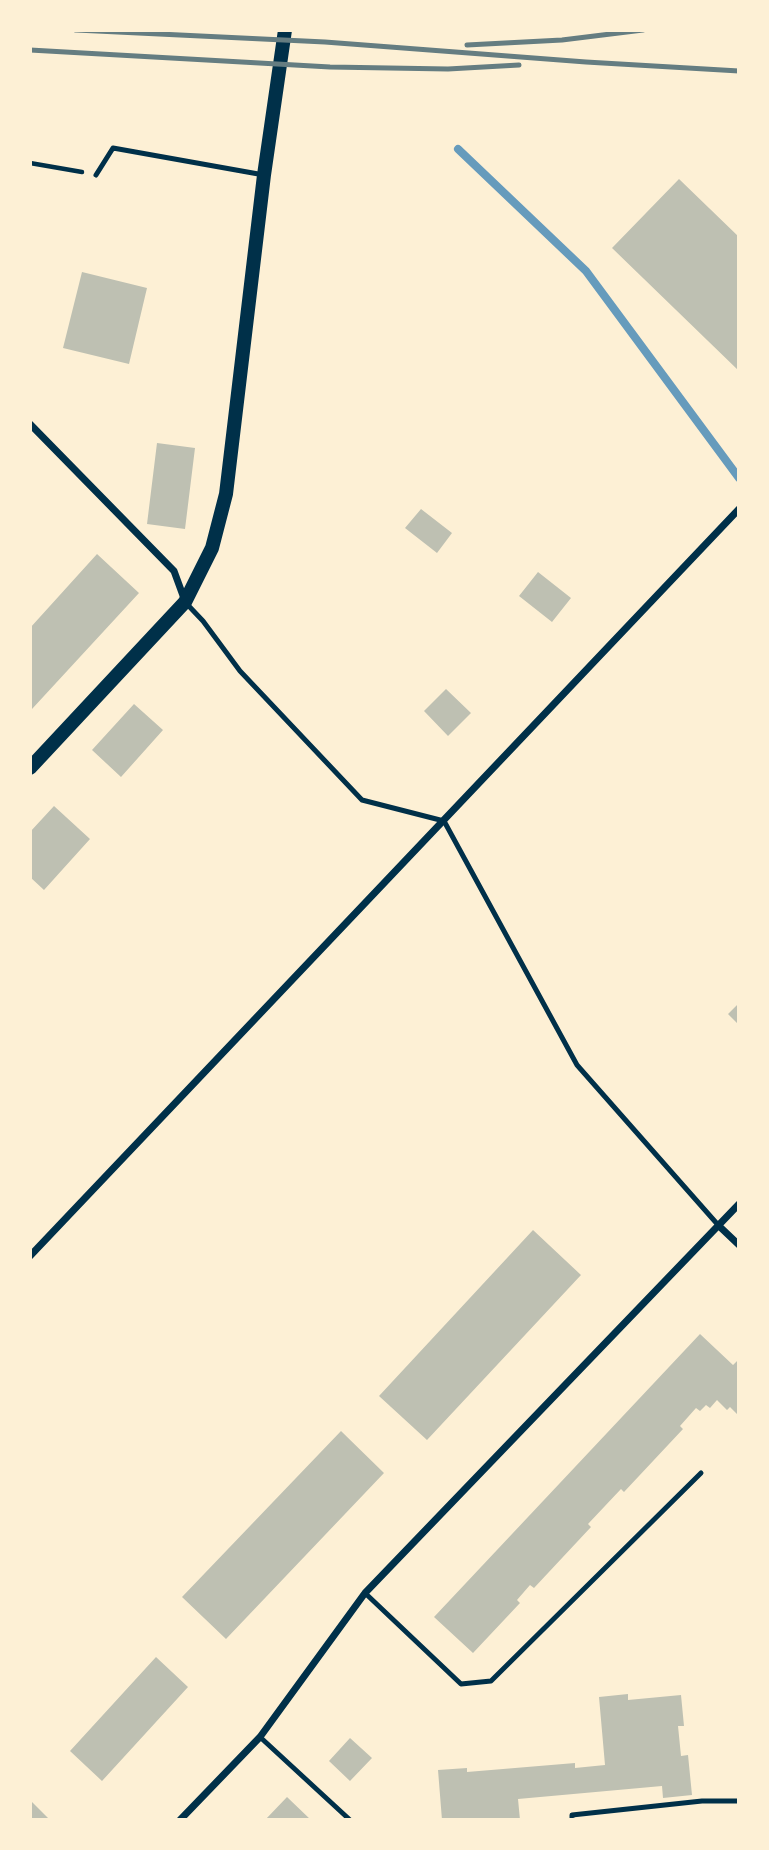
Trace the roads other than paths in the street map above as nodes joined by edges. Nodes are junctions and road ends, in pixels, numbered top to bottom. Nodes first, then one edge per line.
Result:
1 (285, 30) edge
2 (96, 175) road end
3 (264, 175) junction
4 (30, 424) edge
5 (739, 509) edge
6 (185, 602) junction
7 (30, 768) edge
8 (444, 821) junction
9 (739, 1204) edge
10 (719, 1226) junction
11 (739, 1245) edge
12 (30, 1256) edge
13 (701, 1473) dead end
14 (365, 1593) junction
15 (260, 1737) junction
16 (739, 1801) edge
17 (180, 1820) edge
18 (350, 1820) edge
19 (572, 1820) edge

1 - 3 main road
2 - 3 lane
3 - 6 main road
4 - 6 street
5 - 8 street
6 - 7 main road
6 - 8 lane
8 - 10 lane
8 - 12 street
9 - 10 street
10 - 11 street
10 - 14 street
13 - 14 lane
14 - 15 street
15 - 17 street
15 - 18 lane
16 - 19 lane

